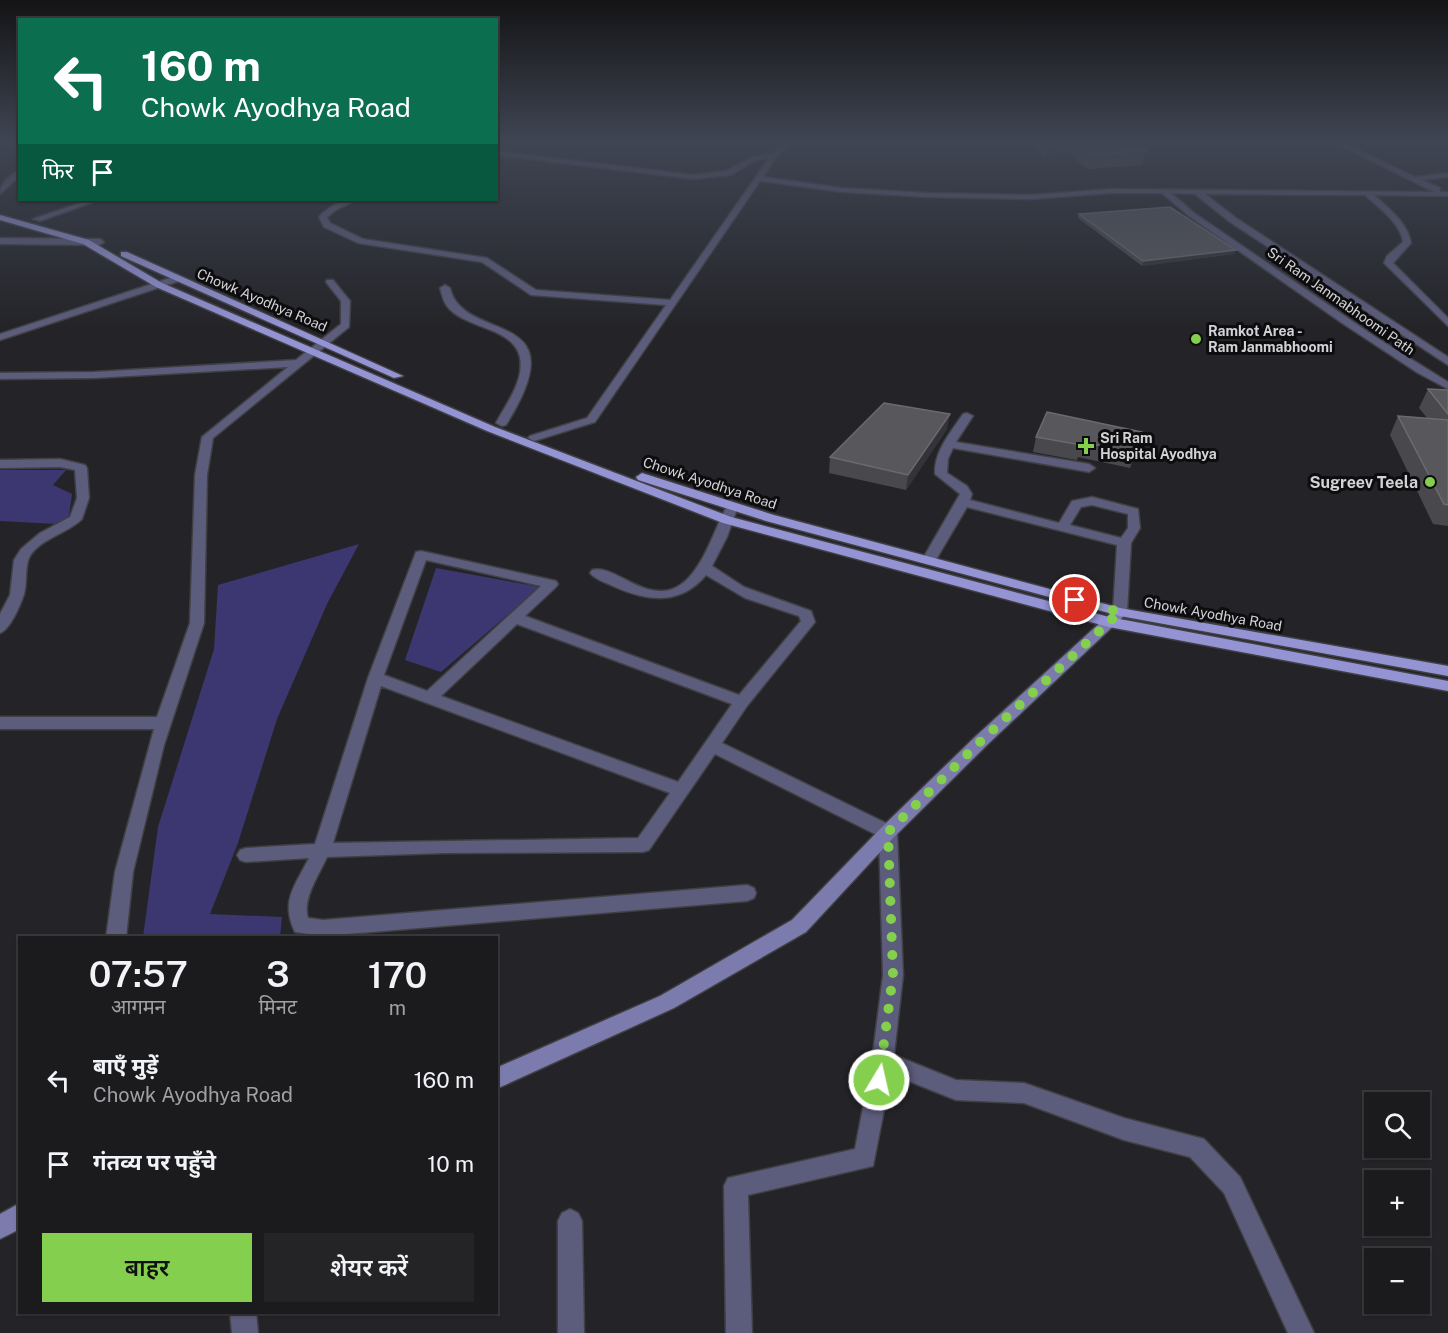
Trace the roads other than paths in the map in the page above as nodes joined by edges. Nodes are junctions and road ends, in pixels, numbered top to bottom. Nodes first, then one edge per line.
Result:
1 (85, 203) edge
2 (345, 203) edge
3 (742, 203) edge
4 (1180, 203) edge
5 (1212, 203) edge
6 (1377, 203) edge
7 (0, 209) edge
8 (0, 217) edge
9 (37, 219) junction
10 (0, 241) edge
11 (86, 242) junction
12 (100, 242) junction
13 (176, 279) junction
14 (330, 282) dead end
15 (159, 285) junction
16 (445, 288) dead end
17 (670, 303) junction
18 (1448, 323) edge
19 (0, 337) edge
20 (320, 347) junction
21 (1448, 362) edge
22 (301, 363) junction
23 (0, 376) edge
24 (1448, 386) edge
25 (967, 416) dead end
26 (502, 423) junction
27 (534, 438) junction
28 (950, 444) junction
29 (0, 464) edge
30 (1089, 468) dead end
31 (963, 502) junction
32 (732, 506) junction
33 (727, 520) junction
34 (1063, 527) junction
35 (1124, 543) junction
36 (929, 560) junction
37 (705, 567) junction
38 (597, 573) dead end
39 (1115, 617) junction
40 (515, 618) junction
41 (0, 628) edge
42 (1448, 671) edge
43 (376, 678) junction
44 (1448, 686) edge
45 (429, 698) junction
46 (742, 702) junction
47 (0, 723) edge
48 (163, 723) junction
49 (712, 745) junction
50 (681, 790) junction
51 (888, 832) junction
52 (322, 849) junction
53 (246, 855) dead end
54 (747, 893) dead end
55 (116, 936) edge
56 (883, 1061) junction
57 (498, 1078) edge
58 (18, 1216) edge
59 (570, 1221) dead end
60 (0, 1227) edge
61 (243, 1314) edge
62 (244, 1333) edge
63 (571, 1333) edge
64 (739, 1333) edge
65 (1301, 1333) edge

1 - 9 street
2 - 17 street
3 - 17 street
4 - 24 street, Sri Ram Janmabhoomi Path
5 - 21 street, Sri Ram Janmabhoomi Path
6 - 18 street
7 - 9 main road, Chowk Ayodhya Road
8 - 11 main road
9 - 12 main road, Chowk Ayodhya Road
10 - 11 street
11 - 12 street
11 - 15 main road
12 - 13 main road, Chowk Ayodhya Road
13 - 15 street
13 - 20 main road, Chowk Ayodhya Road
14 - 20 street
15 - 19 street
15 - 20 main road
16 - 26 street
17 - 27 street
20 - 22 street
20 - 26 main road, Chowk Ayodhya Road
20 - 33 main road
22 - 23 street
22 - 48 street
25 - 28 street
26 - 27 main road, Chowk Ayodhya Road
27 - 32 main road, Chowk Ayodhya Road
28 - 30 street
28 - 31 street
29 - 41 street
31 - 34 street
31 - 36 street
32 - 33 street
32 - 36 main road, Chowk Ayodhya Road
33 - 37 street
33 - 39 main road
34 - 35 street
34 - 35 street
35 - 39 street
36 - 39 main road, Chowk Ayodhya Road
37 - 38 street
37 - 46 street
39 - 42 main road, Chowk Ayodhya Road
39 - 44 main road
39 - 51 street
40 - 43 street
40 - 45 street
40 - 46 street
43 - 45 street
43 - 52 street
45 - 50 street
46 - 49 street
47 - 48 street
48 - 55 street
49 - 50 street
49 - 51 street
50 - 52 street
51 - 56 street
51 - 57 street
52 - 53 street
52 - 54 street
56 - 64 street
56 - 65 street
58 - 60 street
59 - 63 street
61 - 62 street

